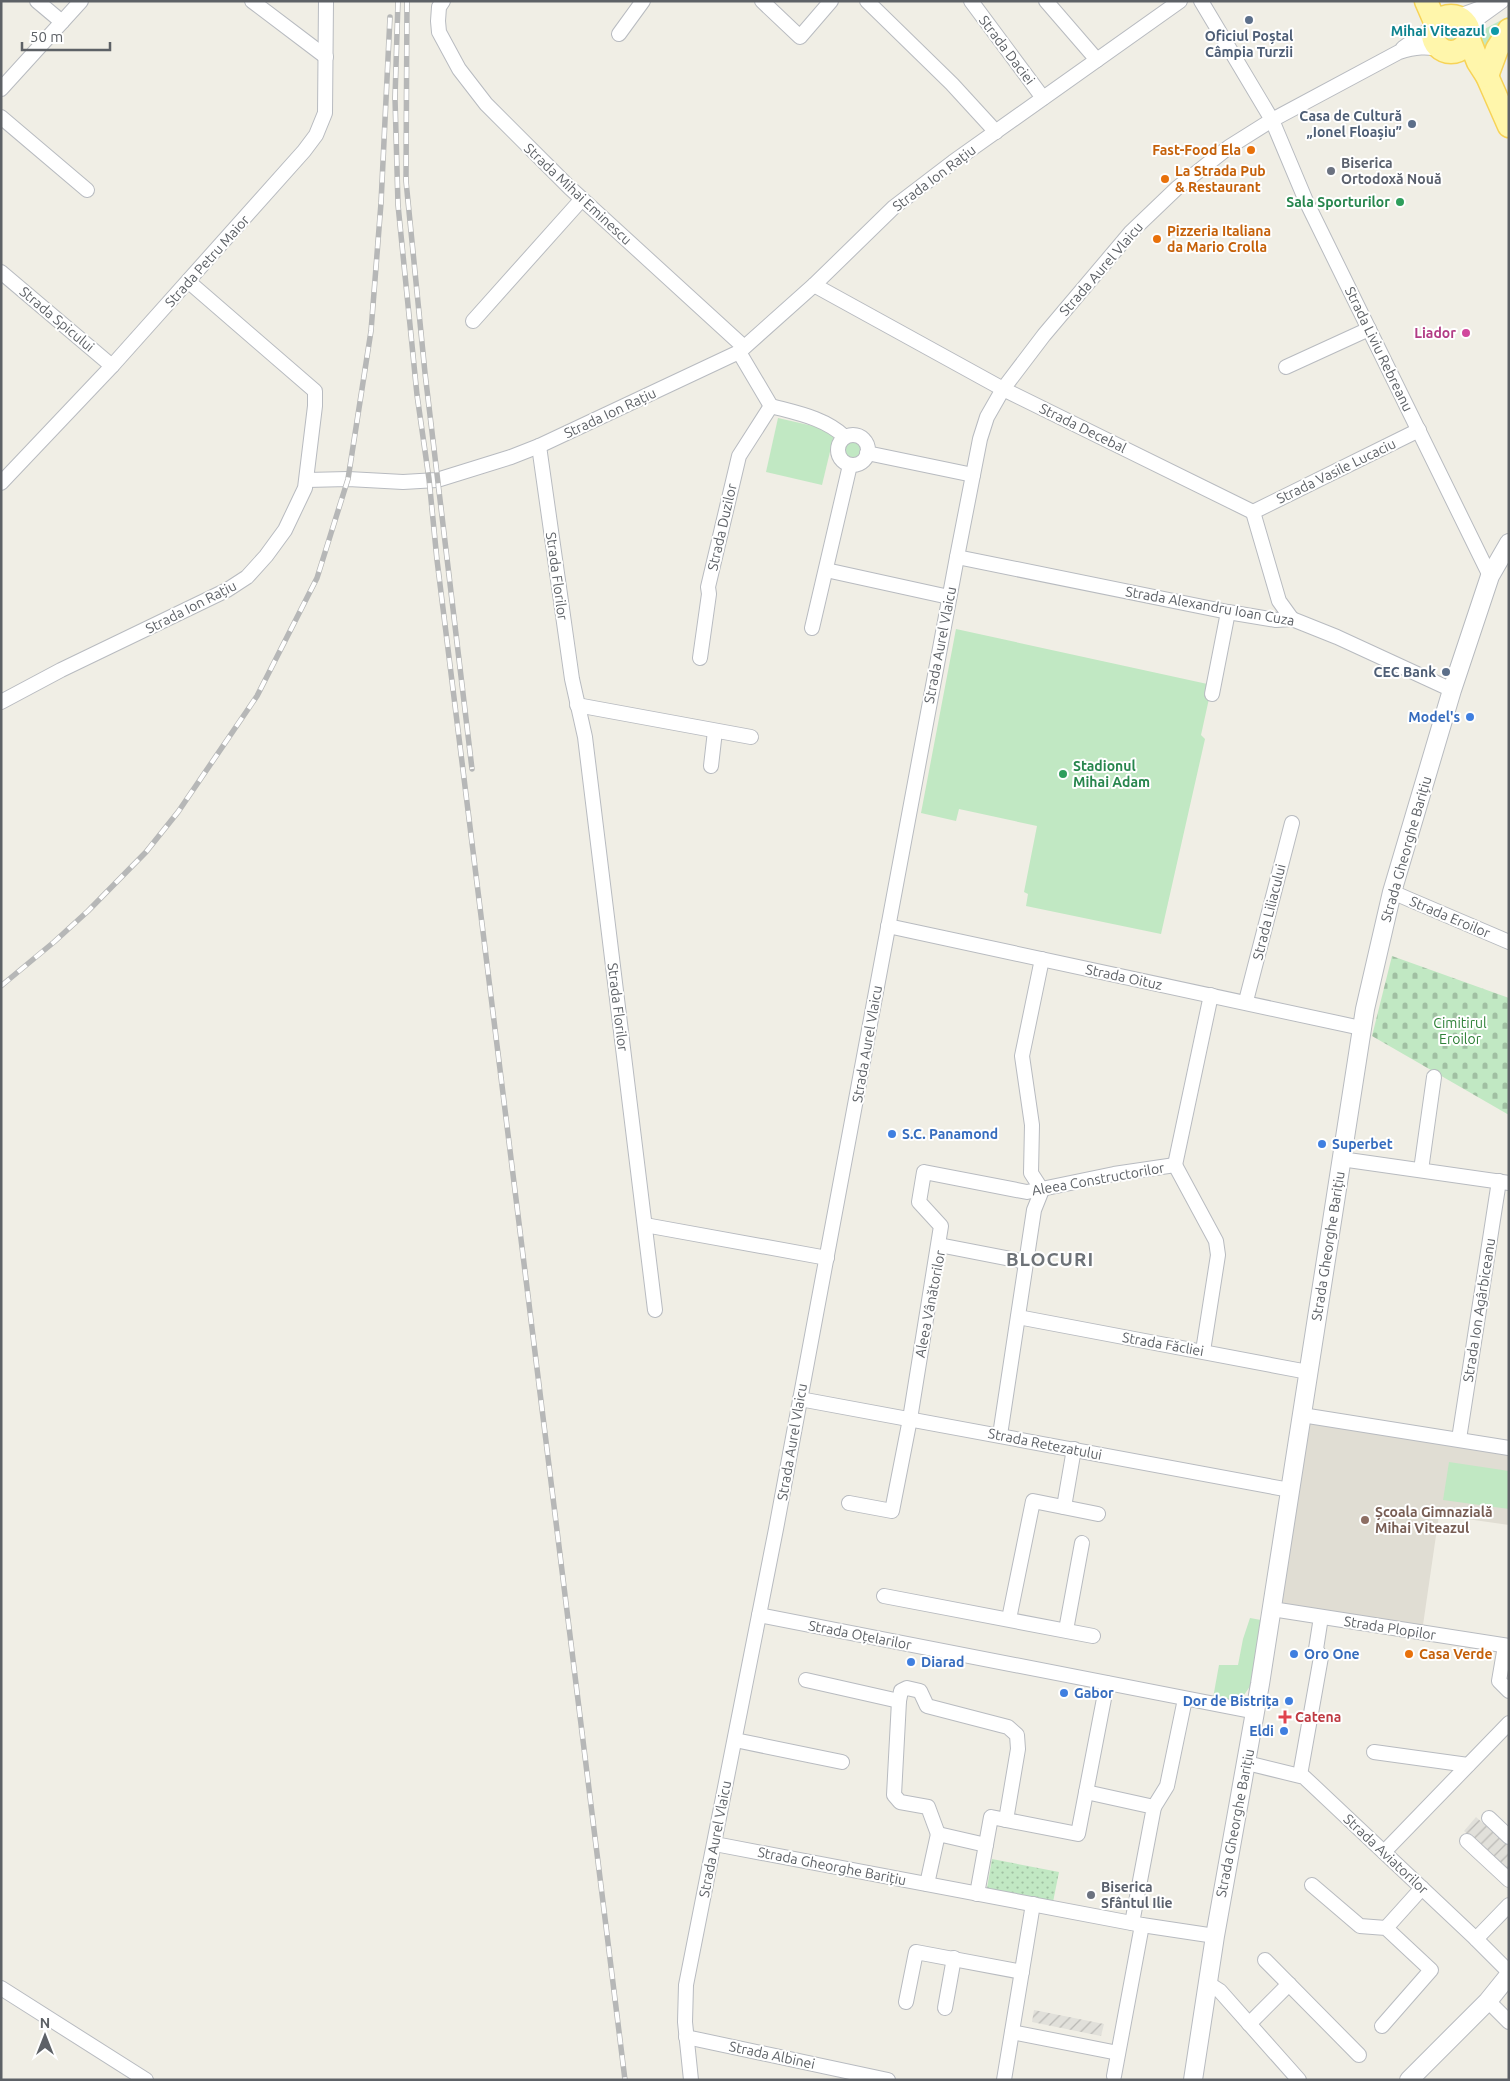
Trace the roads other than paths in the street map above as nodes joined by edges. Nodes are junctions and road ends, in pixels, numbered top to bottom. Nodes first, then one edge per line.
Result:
1 (37, 1) edge
2 (81, 1) edge
3 (252, 1) edge
4 (326, 1) edge
5 (442, 1) edge
6 (643, 1) edge
7 (762, 1) edge
8 (831, 1) edge
9 (867, 1) edge
10 (971, 1) edge
11 (1046, 1) edge
12 (1180, 1) edge
13 (1202, 1) edge
14 (1426, 1) edge
15 (1498, 3) edge
16 (62, 22) junction
17 (1450, 22) edge
18 (1509, 30) edge
19 (618, 34) dead end
20 (1444, 50) junction
21 (1399, 52) junction
22 (326, 57) junction
23 (1097, 60) junction
24 (1487, 76) junction
25 (1, 89) edge
26 (1043, 98) junction
27 (1497, 100) junction
28 (1, 117) edge
29 (1272, 120) junction
30 (1509, 126) edge
31 (996, 132) junction
32 (87, 190) dead end
33 (582, 199) junction
34 (1, 272) edge
35 (189, 282) junction
36 (814, 285) junction
37 (473, 321) dead end
38 (1369, 329) junction
39 (741, 350) junction
40 (112, 366) junction
41 (1286, 367) dead end
42 (1003, 389) junction
43 (771, 406) junction
44 (1418, 430) junction
45 (845, 437) junction
46 (539, 446) junction
47 (868, 453) junction
48 (850, 465) junction
49 (973, 474) junction
50 (307, 480) junction
51 (1, 483) edge
52 (1253, 512) junction
53 (1509, 542) edge
54 (956, 557) junction
55 (826, 570) junction
56 (1490, 576) junction
57 (949, 597) junction
58 (1228, 612) junction
59 (1292, 619) junction
60 (812, 628) dead end
61 (700, 658) dead end
62 (1452, 690) junction
63 (1212, 694) dead end
64 (1, 702) edge
65 (577, 705) junction
66 (716, 731) junction
67 (751, 737) dead end
68 (711, 766) dead end
69 (1292, 822) dead end
70 (1392, 892) junction
71 (888, 926) junction
72 (1509, 942) edge
73 (1042, 959) junction
74 (1211, 996) junction
75 (1246, 1002) junction
76 (1361, 1028) junction
77 (1434, 1077) dead end
78 (1341, 1159) junction
79 (1176, 1165) junction
80 (1420, 1170) junction
81 (1504, 1182) edge
82 (1042, 1190) junction
83 (645, 1225) junction
84 (939, 1245) junction
85 (827, 1258) junction
86 (1026, 1262) junction
87 (656, 1310) dead end
88 (1018, 1317) junction
89 (1203, 1351) junction
90 (1308, 1372) junction
91 (800, 1399) junction
92 (1302, 1415) junction
93 (910, 1419) junction
94 (1000, 1435) junction
95 (1459, 1439) junction
96 (1509, 1448) edge
97 (1074, 1449) junction
98 (1290, 1490) junction
99 (849, 1503) dead end
100 (1064, 1507) junction
101 (1098, 1514) dead end
102 (1082, 1543) dead end
103 (884, 1596) dead end
104 (1272, 1610) junction
105 (759, 1615) junction
106 (1321, 1617) junction
107 (1009, 1619) junction
108 (1066, 1630) junction
109 (1093, 1636) dead end
110 (1507, 1646) edge
111 (806, 1680) dead end
112 (1107, 1683) junction
113 (1509, 1690) edge
114 (1185, 1699) junction
115 (899, 1702) junction
116 (1256, 1712) junction
117 (1509, 1723) edge
118 (735, 1740) junction
119 (1374, 1752) dead end
120 (842, 1762) dead end
121 (1247, 1763) junction
122 (1468, 1765) junction
123 (1300, 1775) junction
124 (1086, 1792) junction
125 (1154, 1807) junction
126 (1489, 1818) dead end
127 (1006, 1820) junction
128 (938, 1834) junction
129 (1509, 1837) edge
130 (1467, 1841) dead end
131 (715, 1844) junction
132 (986, 1844) junction
133 (1384, 1852) junction
134 (1509, 1880) edge
135 (927, 1884) junction
136 (1312, 1885) dead end
137 (1422, 1888) junction
138 (977, 1894) junction
139 (1033, 1904) junction
140 (1509, 1904) edge
141 (1137, 1924) junction
142 (1386, 1928) junction
143 (1215, 1936) junction
144 (1476, 1939) junction
145 (954, 1958) junction
146 (1265, 1960) dead end
147 (1022, 1972) junction
148 (1509, 1974) edge
149 (1209, 1984) junction
150 (1289, 1984) junction
151 (1, 1988) edge
152 (1488, 2001) junction
153 (906, 2002) dead end
154 (945, 2008) dead end
155 (1509, 2022) edge
156 (1249, 2024) junction
157 (1382, 2026) dead end
158 (1012, 2032) junction
159 (686, 2037) junction
160 (1118, 2053) junction
161 (1358, 2056) dead end
162 (1114, 2076) dead end
163 (146, 2080) edge
164 (691, 2080) edge
165 (888, 2080) edge
166 (1004, 2080) edge
167 (1193, 2080) edge
168 (1299, 2080) edge
169 (1409, 2080) edge

1 - 16 street
2 - 16 street
3 - 22 street
4 - 22 street, Strada Petru Maior
5 - 33 street, Strada Mihai Eminescu
6 - 19 street
7 - 8 street
9 - 31 street
10 - 26 street, Strada Daciei
11 - 23 street
12 - 23 street, Strada Ion Rațiu
13 - 29 street, Strada Liviu Rebreanu
14 - 17 main road
15 - 17 street
15 - 17 street
16 - 25 street
17 - 20 main road
17 - 21 street
17 - 24 main road
18 - 24 main road
20 - 21 street
20 - 27 main road
21 - 29 street, Strada Aurel Vlaicu
22 - 35 street, Strada Petru Maior
23 - 26 street, Strada Ion Rațiu
24 - 27 main road
26 - 31 street, Strada Ion Rațiu
27 - 30 main road
28 - 32 street
29 - 38 street, Strada Liviu Rebreanu
29 - 42 street, Strada Aurel Vlaicu
31 - 36 street, Strada Ion Rațiu
33 - 37 street
33 - 39 street, Strada Mihai Eminescu
34 - 40 street, Strada Spicului
35 - 40 street, Strada Petru Maior
35 - 50 street
36 - 39 street, Strada Ion Rațiu
36 - 42 street, Strada Decebal
38 - 41 street
38 - 44 street, Strada Liviu Rebreanu
39 - 43 street, Strada Mihai Eminescu
39 - 46 street, Strada Ion Rațiu
40 - 51 street, Strada Petru Maior
42 - 49 street, Strada Aurel Vlaicu
42 - 52 street, Strada Decebal
43 - 45 street
43 - 61 street, Strada Duzilor
44 - 52 street, Strada Vasile Lucaciu
44 - 56 street, Strada Liviu Rebreanu
45 - 47 street
45 - 48 street
46 - 50 street, Strada Ion Rațiu
46 - 65 street, Strada Florilor
47 - 48 street
47 - 49 street
48 - 55 street
49 - 54 street, Strada Aurel Vlaicu
50 - 64 street, Strada Ion Rațiu
52 - 59 street
53 - 56 street, Strada Gheorghe Barițiu
54 - 57 street, Strada Aurel Vlaicu
54 - 58 street, Strada Alexandru Ioan Cuza
55 - 57 street
55 - 60 street
56 - 62 street, Strada Gheorghe Barițiu
57 - 71 street, Strada Aurel Vlaicu
58 - 59 street, Strada Alexandru Ioan Cuza
58 - 63 street
59 - 62 street, Strada Alexandru Ioan Cuza
62 - 70 street, Strada Gheorghe Barițiu
65 - 66 street
65 - 83 street, Strada Florilor
66 - 67 street
66 - 68 street
69 - 75 street, Strada Liliacului
70 - 72 street, Strada Eroilor
70 - 76 street, Strada Gheorghe Barițiu
71 - 73 street, Strada Oituz
71 - 85 street, Strada Aurel Vlaicu
73 - 74 street, Strada Oituz
73 - 82 street
74 - 75 street, Strada Oituz
74 - 79 street, Aleea Constructorilor
75 - 76 street, Strada Oituz
76 - 78 street, Strada Gheorghe Barițiu
77 - 80 street
78 - 80 street
78 - 90 street, Strada Gheorghe Barițiu
79 - 82 street, Aleea Constructorilor
79 - 89 street, Aleea Constructorilor
80 - 81 street
81 - 95 street, Strada Ion Agârbiceanu
82 - 84 street, Aleea Constructorilor
82 - 86 street
83 - 85 street
83 - 87 street, Strada Florilor
84 - 86 street, Aleea Vânătorilor
84 - 93 street, Aleea Vânătorilor
85 - 91 street, Strada Aurel Vlaicu
86 - 88 street
88 - 89 street, Strada Făcliei
88 - 94 street
89 - 90 street, Strada Făcliei
90 - 92 street, Strada Gheorghe Barițiu
91 - 93 street, Strada Retezatului
91 - 105 street, Strada Aurel Vlaicu
92 - 95 street
92 - 98 street, Strada Gheorghe Barițiu
93 - 94 street, Strada Retezatului
93 - 99 street, Aleea Vânătorilor
94 - 97 street, Strada Retezatului
95 - 96 street
97 - 98 street, Strada Retezatului
97 - 100 street
98 - 104 street, Strada Gheorghe Barițiu
100 - 101 street
100 - 107 street
102 - 108 street
103 - 107 street
104 - 106 street, Strada Plopilor
104 - 116 street, Strada Gheorghe Barițiu
105 - 112 street, Strada Oțelarilor
105 - 118 street, Strada Aurel Vlaicu
106 - 110 street, Strada Plopilor
106 - 123 street
107 - 108 street
108 - 109 street
110 - 113 street
111 - 115 street
112 - 114 street, Strada Oțelarilor
112 - 124 street
114 - 116 street, Strada Oțelarilor
114 - 125 street
115 - 127 street
115 - 128 street
116 - 121 street, Strada Gheorghe Barițiu
117 - 122 street
118 - 120 street
118 - 131 street, Strada Aurel Vlaicu
119 - 122 street
121 - 123 street, Strada Aviatorilor
121 - 143 street, Strada Gheorghe Barițiu
122 - 133 street
123 - 133 street, Strada Aviatorilor
124 - 125 street
124 - 127 street
125 - 141 street
126 - 129 street
127 - 132 street
128 - 132 street
128 - 135 street
130 - 134 street
131 - 135 street, Strada Gheorghe Barițiu
131 - 159 street, Strada Aurel Vlaicu
132 - 138 street
133 - 137 street, Strada Aviatorilor
135 - 138 street, Strada Gheorghe Barițiu
136 - 142 street
137 - 142 street
137 - 144 street, Strada Aviatorilor
138 - 139 street, Strada Gheorghe Barițiu
139 - 141 street, Strada Gheorghe Barițiu
139 - 147 street
140 - 144 street
141 - 143 street, Strada Gheorghe Barițiu
141 - 160 street
142 - 157 street
143 - 149 street, Strada Gheorghe Barițiu
144 - 148 street, Strada Aviatorilor
145 - 147 street
145 - 153 street
145 - 154 street
146 - 150 street
147 - 158 street
148 - 152 street
149 - 156 street
149 - 167 street, Strada Gheorghe Barițiu
150 - 156 street
150 - 161 street
151 - 163 street
152 - 155 street
152 - 169 street
156 - 168 street
158 - 160 street
158 - 166 street
159 - 164 street, Strada Aurel Vlaicu
159 - 165 street, Strada Albinei
160 - 162 street

